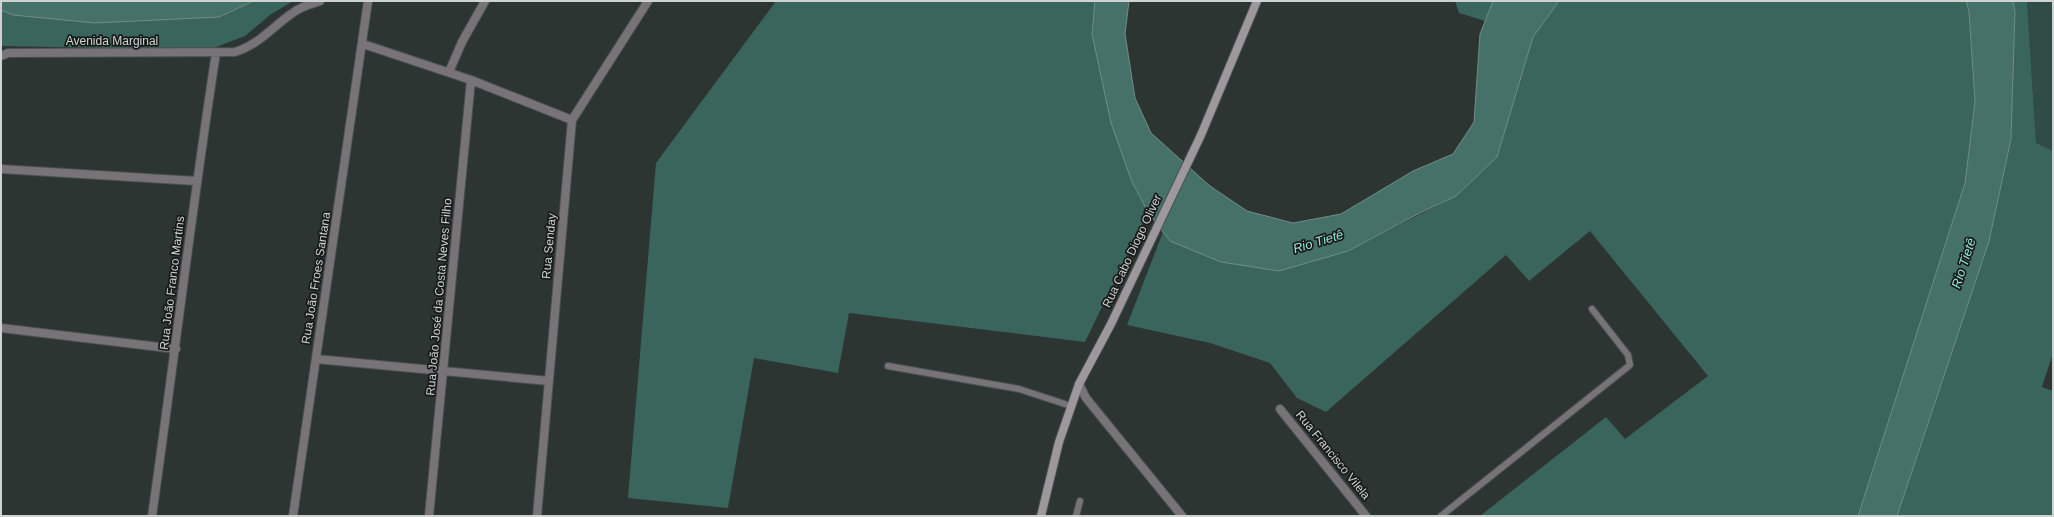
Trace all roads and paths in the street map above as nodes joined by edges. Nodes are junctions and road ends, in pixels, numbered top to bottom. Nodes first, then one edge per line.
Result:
1 (320, 1) edge
2 (368, 1) edge
3 (485, 1) edge
4 (648, 1) edge
5 (1257, 1) edge
6 (363, 44) junction
7 (216, 53) junction
8 (5, 54) edge
9 (449, 72) junction
10 (471, 80) junction
11 (572, 120) junction
12 (1, 170) edge
13 (196, 182) junction
14 (1592, 309) dead end
15 (1, 328) edge
16 (176, 349) junction
17 (316, 359) junction
18 (888, 366) dead end
19 (444, 372) junction
20 (549, 381) junction
21 (1078, 384) junction
22 (1071, 406) junction
23 (1280, 409) dead end
24 (1080, 500) dead end
25 (152, 516) edge
26 (294, 516) edge
27 (429, 516) edge
28 (537, 516) edge
29 (1041, 516) edge
30 (1076, 516) edge
31 (1182, 516) edge
32 (1366, 516) edge
33 (1441, 516) edge

1 - 7 street, Avenida Marginal
2 - 6 street, Rua João Froes Santana
3 - 9 street
4 - 11 street, Rua Senday
5 - 21 main road, Rua Cabo Diogo Oliver
6 - 9 street
6 - 17 street, Rua João Froes Santana
7 - 8 street, Avenida Marginal
7 - 13 street, Rua João Franco Martins
9 - 10 street
10 - 11 street
10 - 19 street, Rua João José da Costa Neves Filho
11 - 20 street, Rua Senday
12 - 13 street
13 - 16 street, Rua João Franco Martins
14 - 33 lane
15 - 16 street
16 - 25 street, Rua João Franco Martins
17 - 19 street
17 - 26 street, Rua João Froes Santana
18 - 22 lane
19 - 20 street
19 - 27 street, Rua João José da Costa Neves Filho
20 - 28 street, Rua Senday
21 - 22 main road, Rua Cabo Diogo Oliver
21 - 31 street
22 - 29 main road, Rua Cabo Diogo Oliver
23 - 32 street, Rua Francisco Vilela
24 - 30 lane

